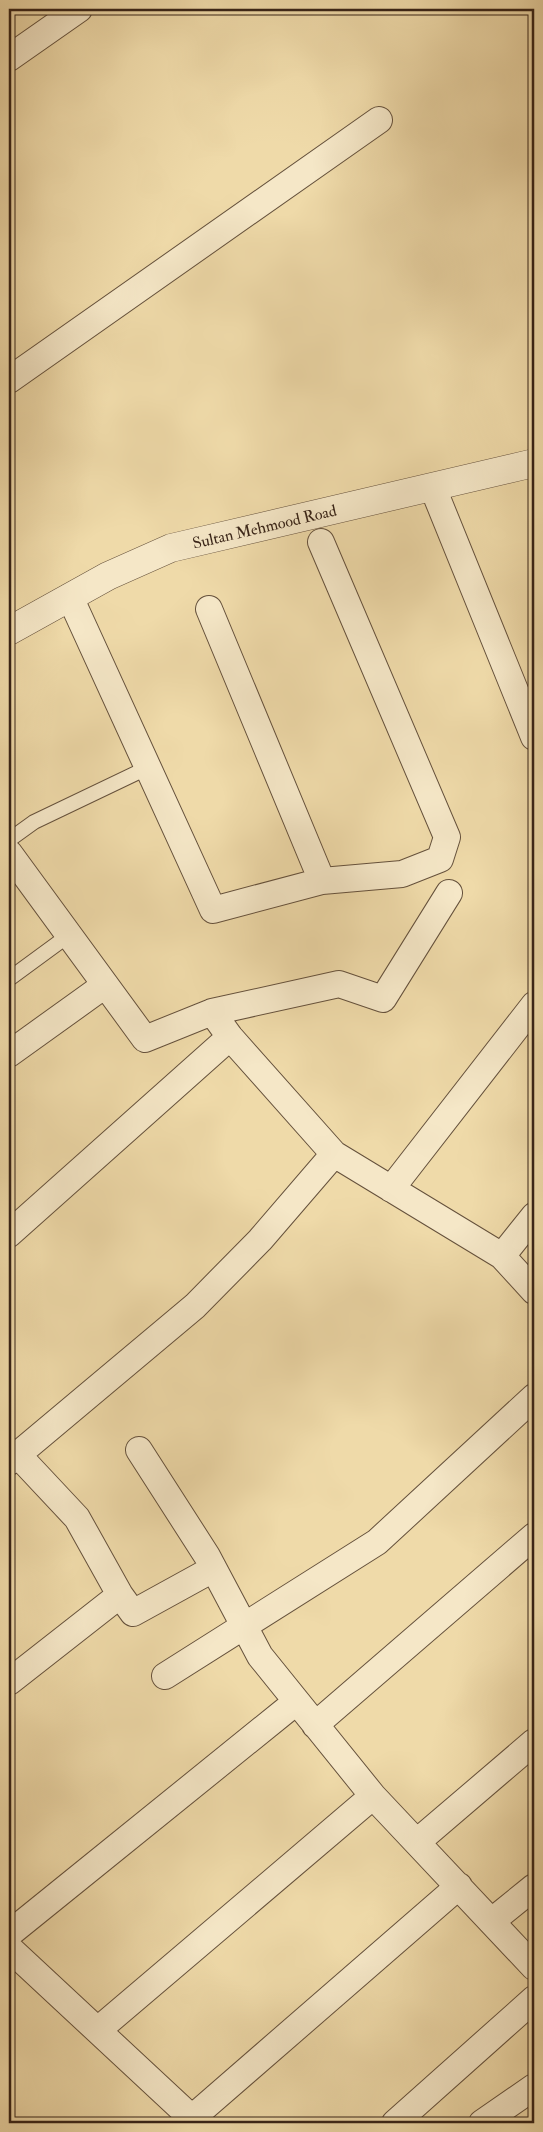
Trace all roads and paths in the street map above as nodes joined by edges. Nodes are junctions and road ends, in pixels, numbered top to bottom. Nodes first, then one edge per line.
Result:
1 (79, 9) edge
2 (9, 58) edge
3 (379, 120) dead end
4 (9, 380) edge
5 (534, 463) edge
6 (433, 488) junction
7 (321, 542) dead end
8 (70, 597) junction
9 (209, 609) dead end
10 (9, 632) edge
11 (534, 737) edge
12 (149, 768) junction
13 (9, 840) edge
14 (9, 854) edge
15 (322, 881) junction
16 (449, 893) dead end
17 (68, 935) junction
18 (9, 979) edge
19 (105, 985) junction
20 (534, 1005) edge
21 (212, 1012) junction
22 (230, 1037) junction
23 (9, 1054) edge
24 (334, 1154) junction
25 (391, 1189) junction
26 (534, 1216) edge
27 (9, 1234) edge
28 (502, 1256) junction
29 (534, 1291) edge
30 (534, 1396) edge
31 (139, 1450) dead end
32 (13, 1458) edge
33 (534, 1536) edge
34 (214, 1569) junction
35 (120, 1595) junction
36 (244, 1626) junction
37 (165, 1676) dead end
38 (9, 1682) edge
39 (296, 1702) junction
40 (315, 1725) junction
41 (534, 1742) edge
42 (373, 1796) junction
43 (417, 1842) junction
44 (459, 1886) junction
45 (534, 1887) edge
46 (492, 1921) junction
47 (9, 1934) edge
48 (9, 1948) edge
49 (534, 1967) edge
50 (534, 1999) edge
51 (98, 2030) junction
52 (534, 2087) edge
53 (195, 2121) edge
54 (395, 2123) edge
55 (482, 2123) edge

1 - 2 street
3 - 4 street
5 - 6 street, Sultan Mehmood Road
6 - 8 street, Sultan Mehmood Road
6 - 11 street
7 - 15 street
8 - 10 street, Sultan Mehmood Road
8 - 12 street
9 - 15 street
12 - 13 lane
12 - 15 street
14 - 17 street
16 - 21 street
17 - 18 lane
17 - 19 street
19 - 21 street
19 - 23 street
20 - 25 street
21 - 22 street
22 - 24 street
22 - 27 street
24 - 25 street
24 - 32 street
25 - 28 street
26 - 28 street
28 - 29 street
30 - 36 street
31 - 34 street
32 - 35 street
33 - 40 street
34 - 35 street
34 - 36 street
35 - 38 street
36 - 37 street
36 - 39 street
39 - 40 street
39 - 47 street
40 - 42 street
41 - 43 street
42 - 43 street
42 - 51 street
43 - 44 street
44 - 46 street
44 - 53 street
45 - 46 street
46 - 49 street
48 - 51 street
50 - 54 street
51 - 53 street
52 - 55 street

